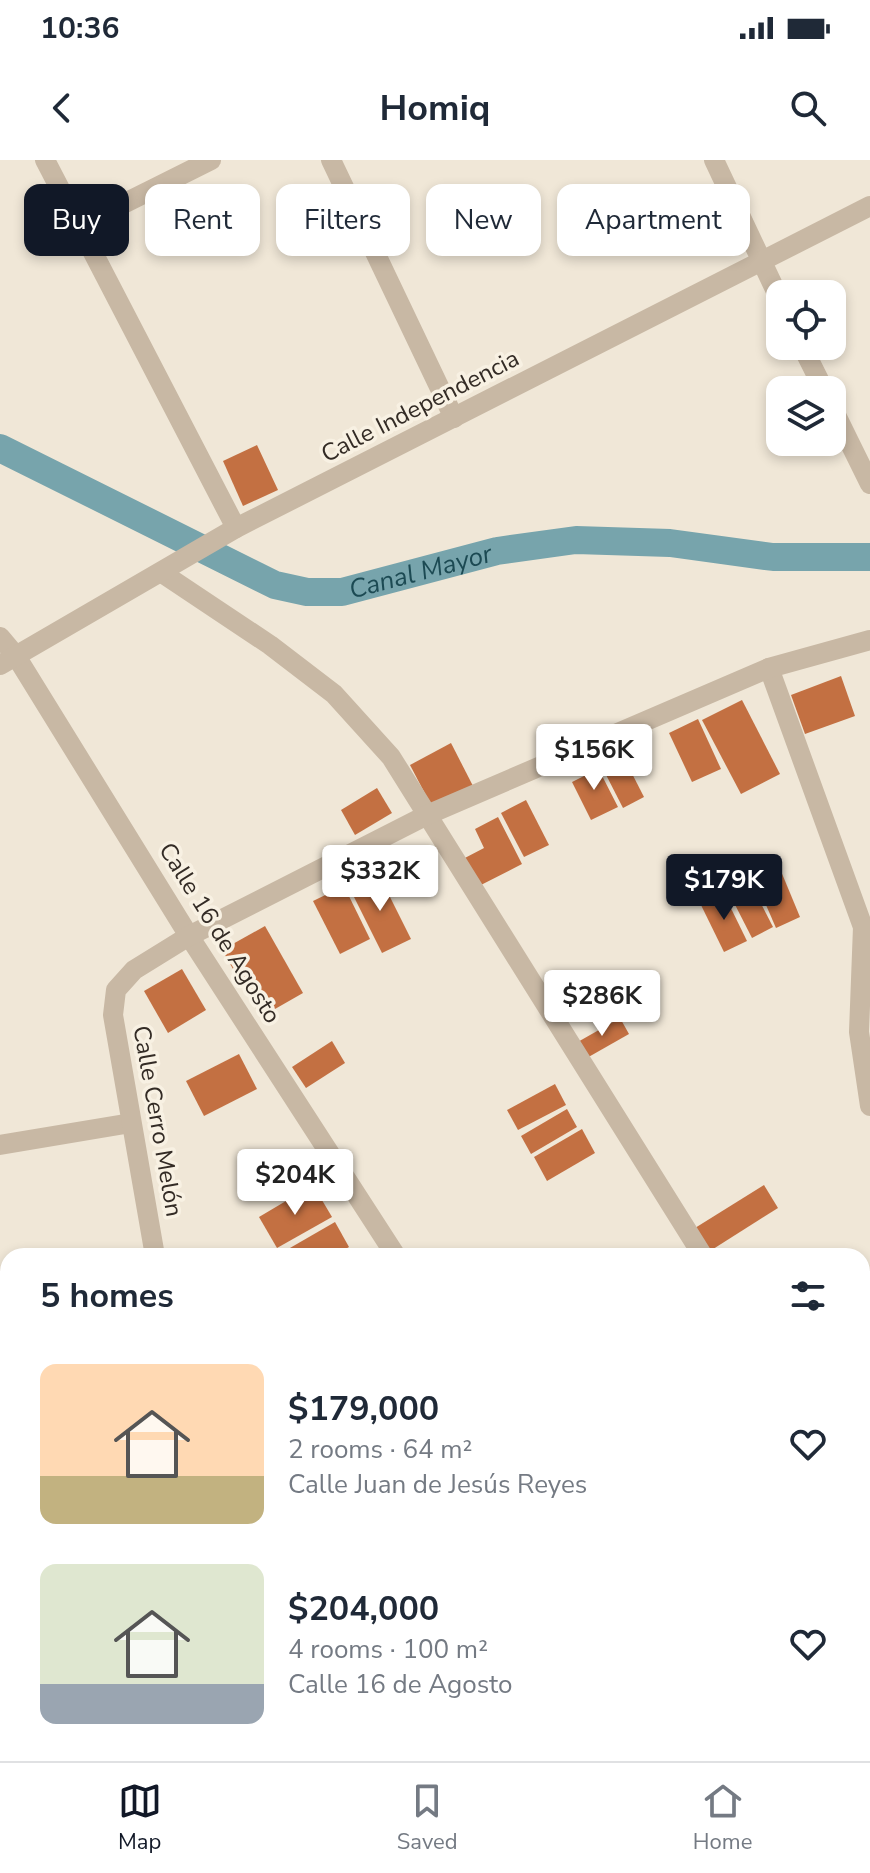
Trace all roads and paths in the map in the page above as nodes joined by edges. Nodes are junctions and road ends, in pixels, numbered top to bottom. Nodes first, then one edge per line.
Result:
1 (45, 160) edge
2 (211, 160) edge
3 (331, 160) edge
4 (714, 160) edge
5 (57, 184) edge
6 (129, 201) edge
7 (870, 206) edge
8 (94, 256) edge
9 (761, 261) junction
10 (770, 280) edge
11 (454, 418) junction
12 (846, 435) edge
13 (870, 484) edge
14 (232, 531) junction
15 (168, 569) junction
16 (0, 637) edge
17 (870, 640) edge
18 (8, 660) edge
19 (769, 668) junction
20 (427, 815) junction
21 (189, 936) junction
22 (864, 1030) edge
23 (870, 1106) edge
24 (131, 1123) junction
25 (0, 1145) edge
26 (154, 1248) edge
27 (391, 1248) edge
28 (698, 1248) edge

1 - 5 street
2 - 6 street
3 - 11 street
4 - 9 street
7 - 9 street, Calle Independencia
8 - 14 street
9 - 10 street
9 - 11 street, Calle Independencia
11 - 14 street, Calle Independencia
12 - 13 street
14 - 15 street, Calle Independencia
15 - 18 street, Calle Independencia
15 - 20 street
16 - 18 street, Calle 16 de Agosto
17 - 19 street
18 - 21 street, Calle 16 de Agosto
19 - 20 street
19 - 22 street
20 - 21 street
20 - 28 street
21 - 24 street, Calle Cerro Melón
21 - 27 street, Calle 16 de Agosto
22 - 23 street
24 - 25 street
24 - 26 street, Calle Cerro Melón

